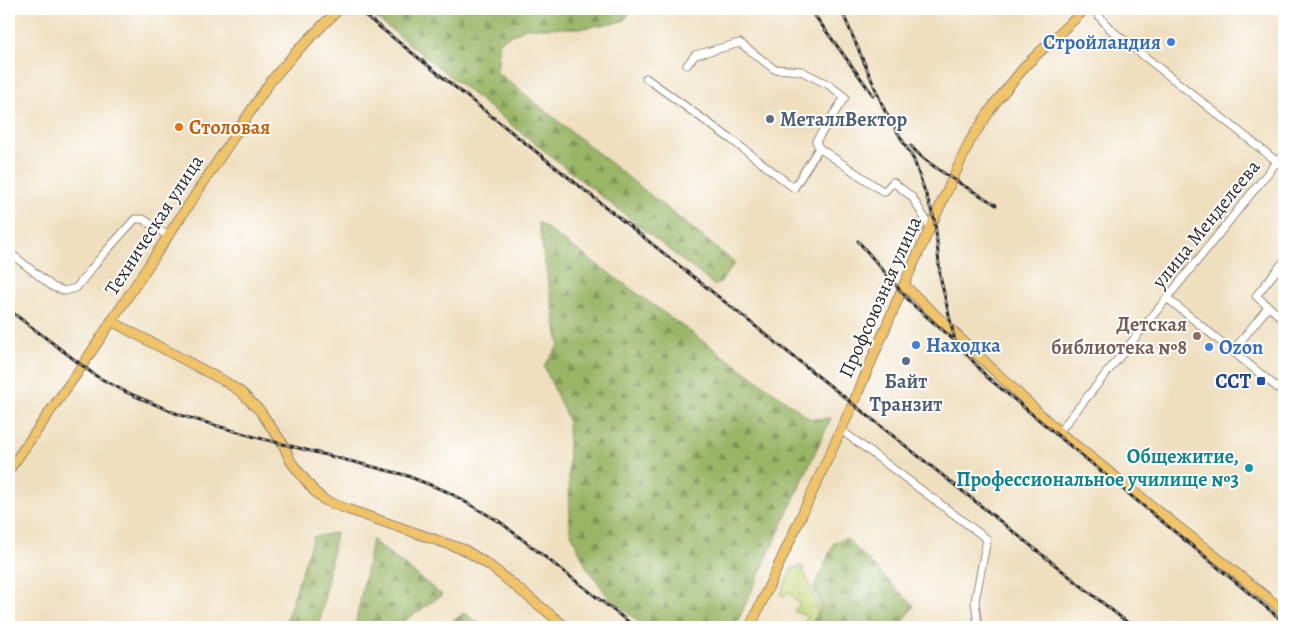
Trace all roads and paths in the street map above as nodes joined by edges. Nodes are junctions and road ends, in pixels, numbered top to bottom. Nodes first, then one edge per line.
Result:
1 (1085, 9) edge
2 (1093, 9) edge
3 (338, 10) edge
4 (687, 65) dead end
5 (646, 78) dead end
6 (819, 148) junction
7 (1284, 153) edge
8 (1278, 162) junction
9 (1284, 167) edge
10 (930, 227) junction
11 (168, 236) junction
12 (9, 252) edge
13 (1284, 261) edge
14 (904, 285) junction
15 (1167, 298) junction
16 (1268, 307) junction
17 (1284, 315) edge
18 (111, 321) junction
19 (1233, 351) junction
20 (1284, 393) edge
21 (841, 430) junction
22 (1059, 432) junction
23 (9, 470) edge
24 (1284, 611) edge
25 (566, 627) edge
26 (750, 627) edge
27 (978, 627) edge

1 - 10 main road, Профсоюзная улица
2 - 8 street
3 - 11 main road, Техническая улица
4 - 6 street
5 - 6 street
6 - 10 street
7 - 8 street, улица Менделеева
8 - 9 street
8 - 15 street, улица Менделеева
10 - 14 main road, Профсоюзная улица
11 - 12 street
11 - 18 main road, Техническая улица
13 - 16 street
14 - 21 main road, Профсоюзная улица
14 - 22 main road
15 - 19 street
15 - 22 street, улица Менделеева
16 - 17 street
16 - 19 street
18 - 23 main road, Техническая улица
18 - 25 main road
19 - 20 street
21 - 26 main road, Профсоюзная улица
21 - 27 street
22 - 24 main road

